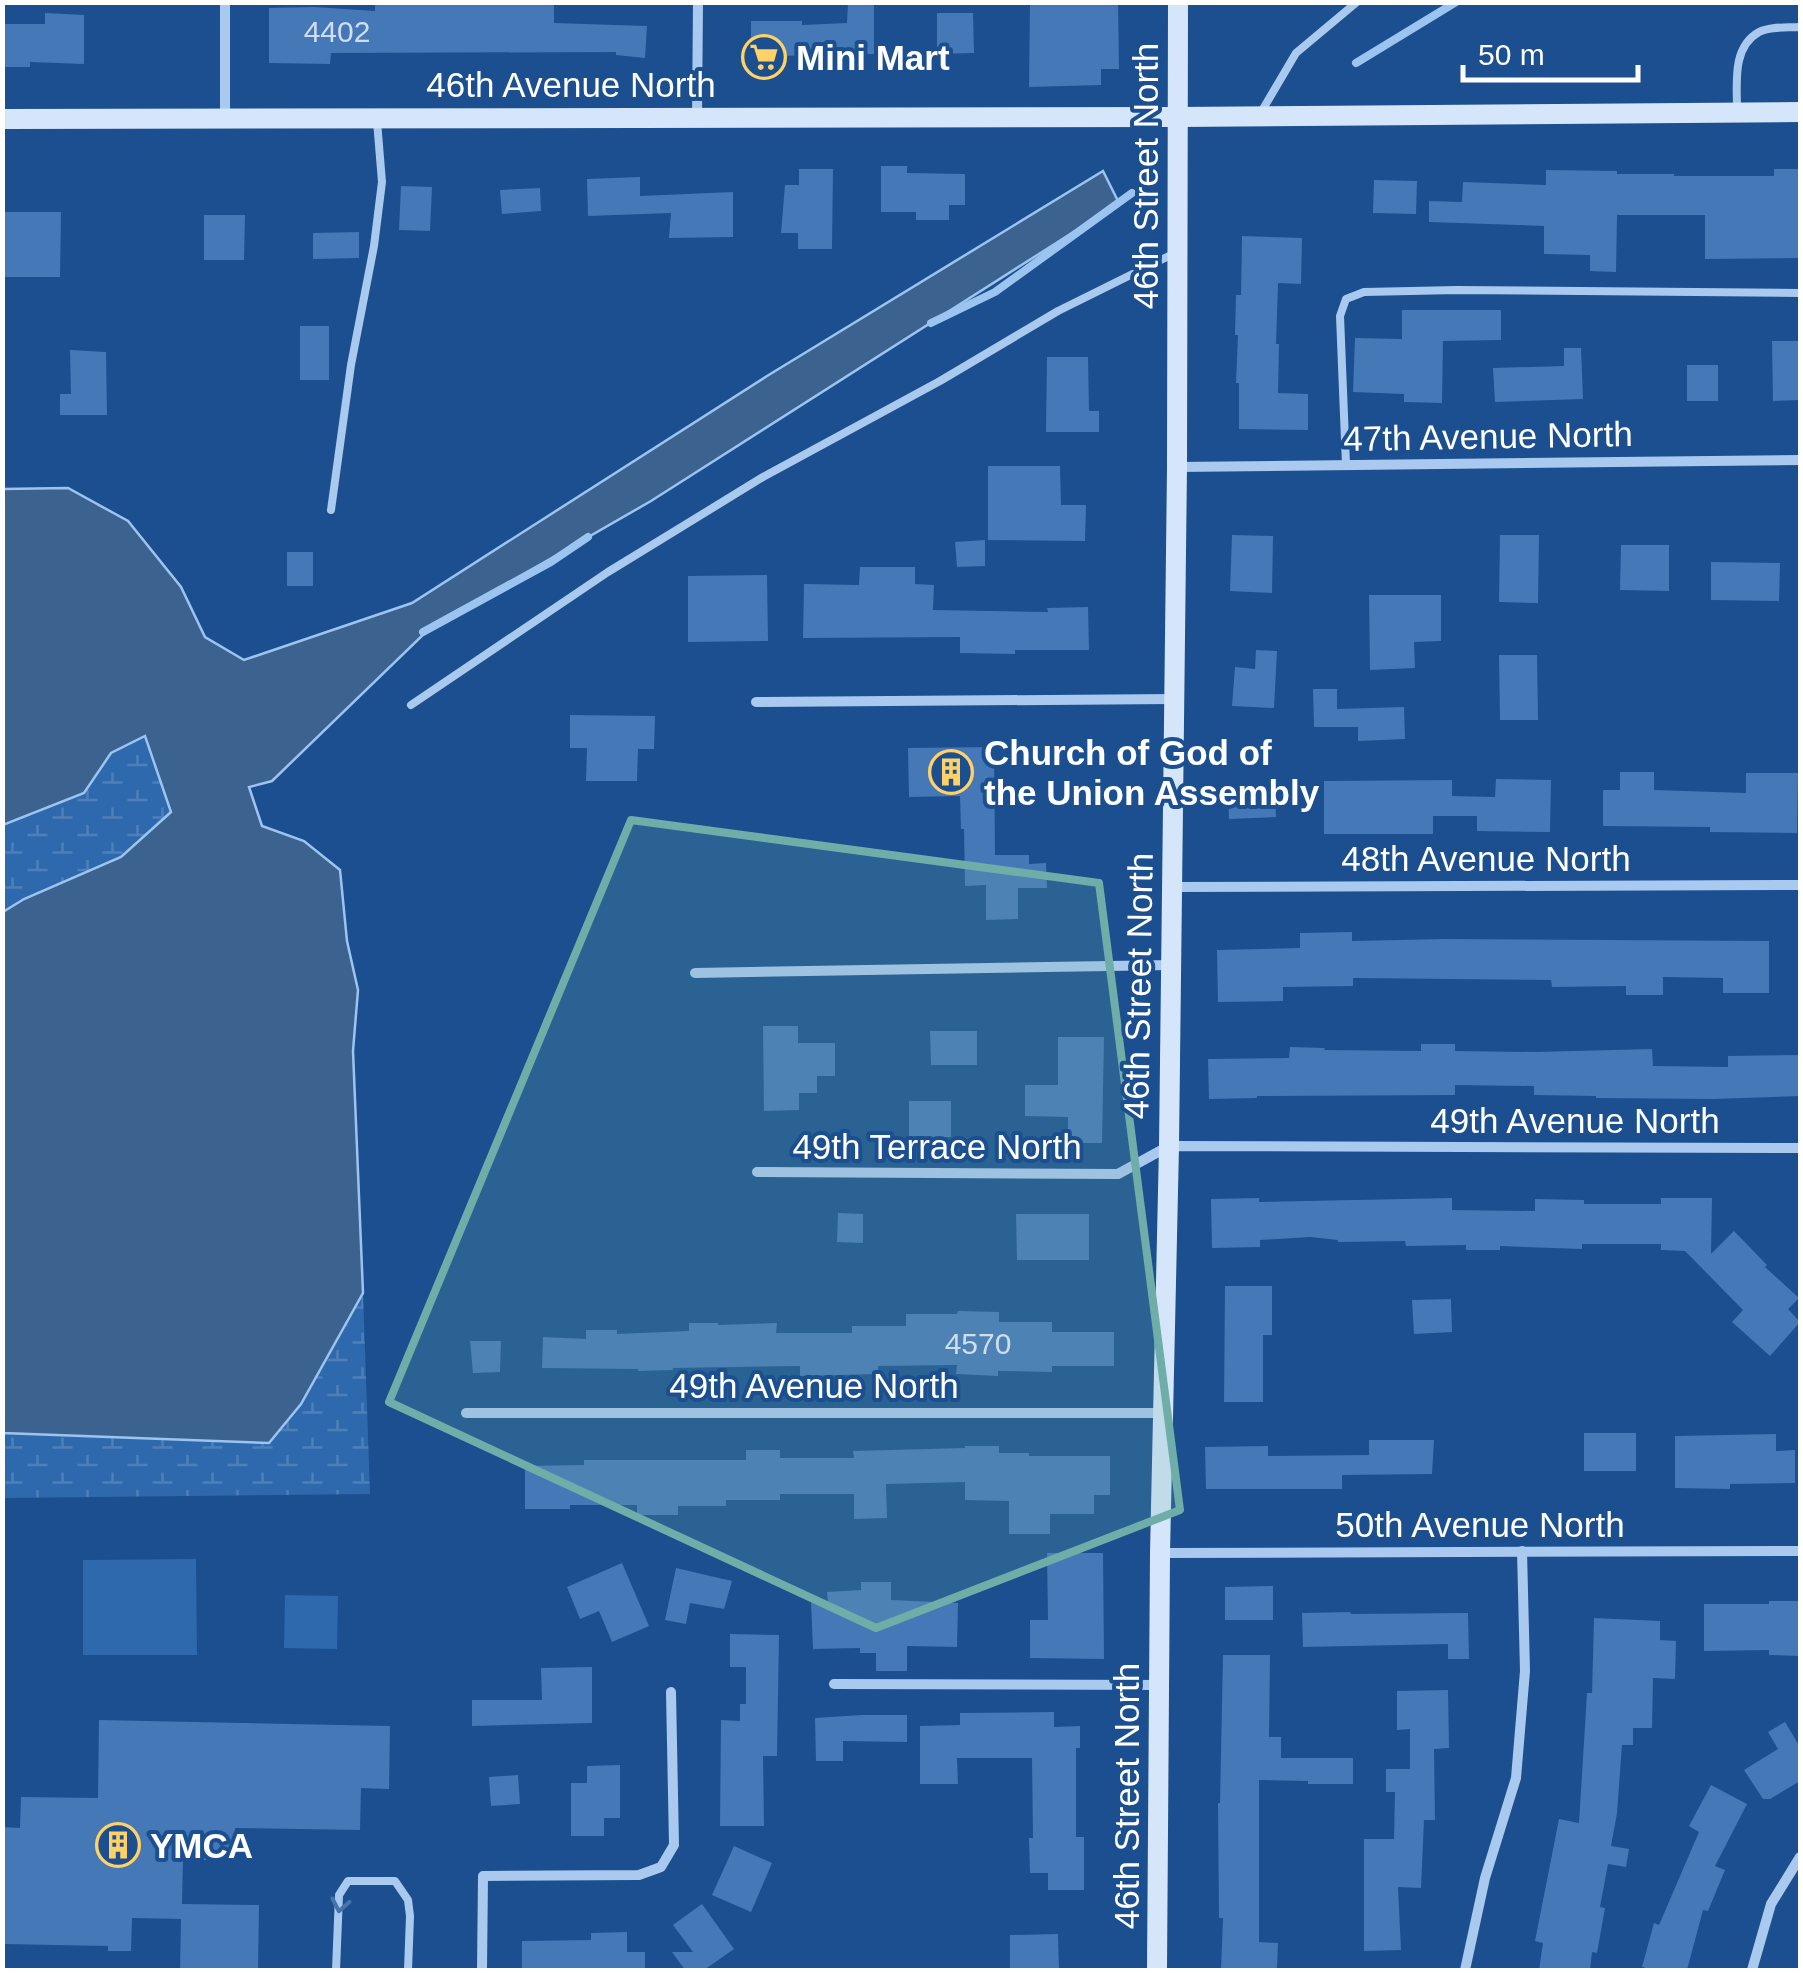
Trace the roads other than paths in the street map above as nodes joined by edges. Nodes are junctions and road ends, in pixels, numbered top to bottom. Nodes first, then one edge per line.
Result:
1 (226, 2) edge
2 (698, 2) edge
3 (1178, 2) edge
4 (1357, 2) edge
5 (1800, 27) edge
6 (1737, 112) junction
7 (1800, 112) edge
8 (697, 116) junction
9 (1178, 116) junction
10 (1259, 116) junction
11 (225, 117) junction
12 (376, 117) junction
13 (2, 118) edge
14 (1177, 252) junction
15 (1800, 293) edge
16 (1800, 460) edge
17 (1346, 465) junction
18 (1176, 467) junction
19 (332, 510) dead end
20 (1174, 699) junction
21 (756, 702) dead end
22 (411, 705) dead end
23 (1800, 885) edge
24 (1172, 887) junction
25 (1171, 965) junction
26 (695, 973) dead end
27 (1169, 1146) junction
28 (1800, 1148) edge
29 (757, 1172) dead end
30 (466, 1412) dead end
31 (1162, 1413) junction
32 (1800, 1551) edge
33 (1522, 1552) junction
34 (1160, 1553) junction
35 (834, 1684) dead end
36 (1158, 1685) junction
37 (671, 1692) dead end
38 (1800, 1857) edge
39 (336, 1970) edge
40 (408, 1970) edge
41 (482, 1970) edge
42 (1157, 1970) edge
43 (1465, 1970) edge
44 (1752, 1970) edge

1 - 11 street
2 - 8 street
3 - 9 street, 46th Street North
4 - 10 lane
5 - 6 lane
6 - 7 street, 46th Avenue North
6 - 10 street, 46th Avenue North
8 - 9 street, 46th Avenue North
8 - 12 street, 46th Avenue North
9 - 10 street, 46th Avenue North
9 - 14 street, 46th Street North
11 - 12 street, 46th Avenue North
11 - 13 street, 46th Avenue North
12 - 19 lane
14 - 18 street, 46th Street North
14 - 22 lane
15 - 17 lane
16 - 17 street, 47th Avenue North
17 - 18 street, 47th Avenue North
18 - 20 street, 46th Street North
20 - 21 street
20 - 24 street, 46th Street North
23 - 24 street, 48th Avenue North
24 - 25 street, 46th Street North
25 - 26 street
25 - 27 street, 46th Street North
27 - 28 street, 49th Avenue North
27 - 29 street, 49th Terrace North
27 - 31 street, 46th Street North
30 - 31 street, 49th Avenue North
31 - 34 street, 46th Street North
32 - 33 street, 50th Avenue North
33 - 34 street, 50th Avenue North
33 - 43 street
34 - 36 street, 46th Street North
35 - 36 street
36 - 42 street, 46th Street North
37 - 41 street
38 - 44 street
40 -> 39 lane

